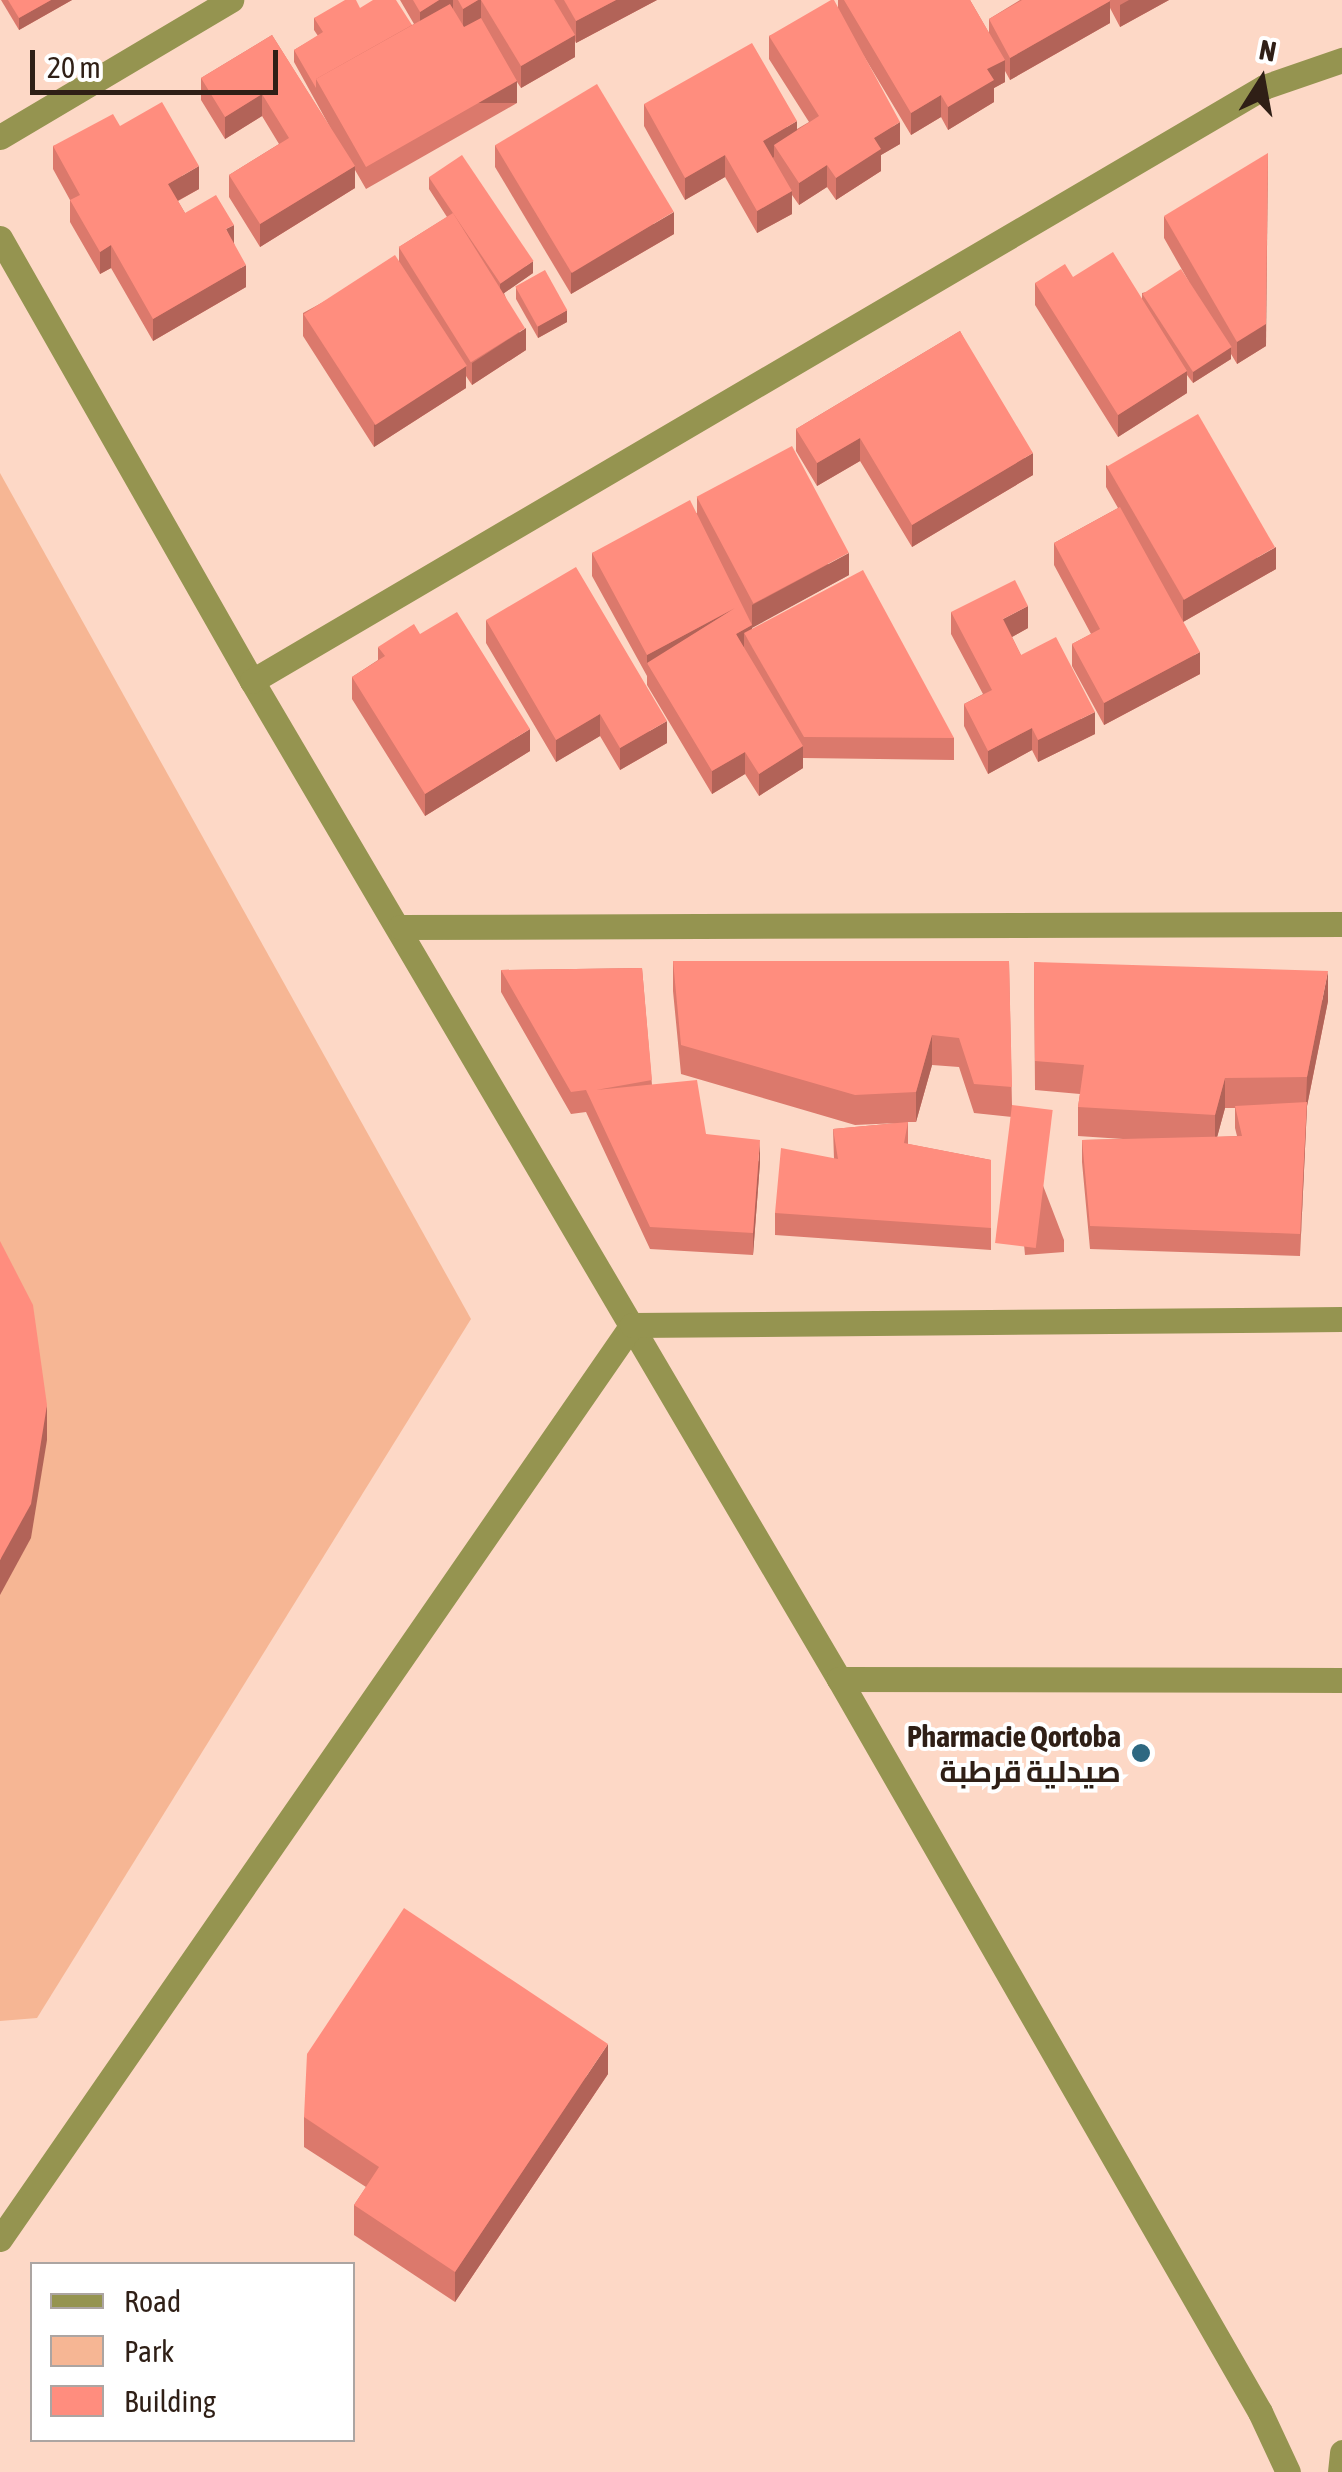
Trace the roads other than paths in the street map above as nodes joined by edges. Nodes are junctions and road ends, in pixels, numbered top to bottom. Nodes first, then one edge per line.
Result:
1 (231, 0) edge
2 (1342, 60) edge
3 (0, 137) edge
4 (0, 238) edge
5 (252, 681) junction
6 (1342, 924) edge
7 (400, 926) junction
8 (1342, 1318) edge
9 (632, 1325) junction
10 (838, 1678) junction
11 (1342, 1680) edge
12 (0, 2239) edge
13 (1342, 2452) edge
14 (1288, 2472) edge
15 (1340, 2472) edge

1 - 3 street
2 - 5 street
4 - 5 street
5 - 7 street
6 - 7 street
7 - 9 street
8 - 9 street
9 - 10 street
9 - 12 street
10 - 11 street
10 - 14 street
13 - 15 street

